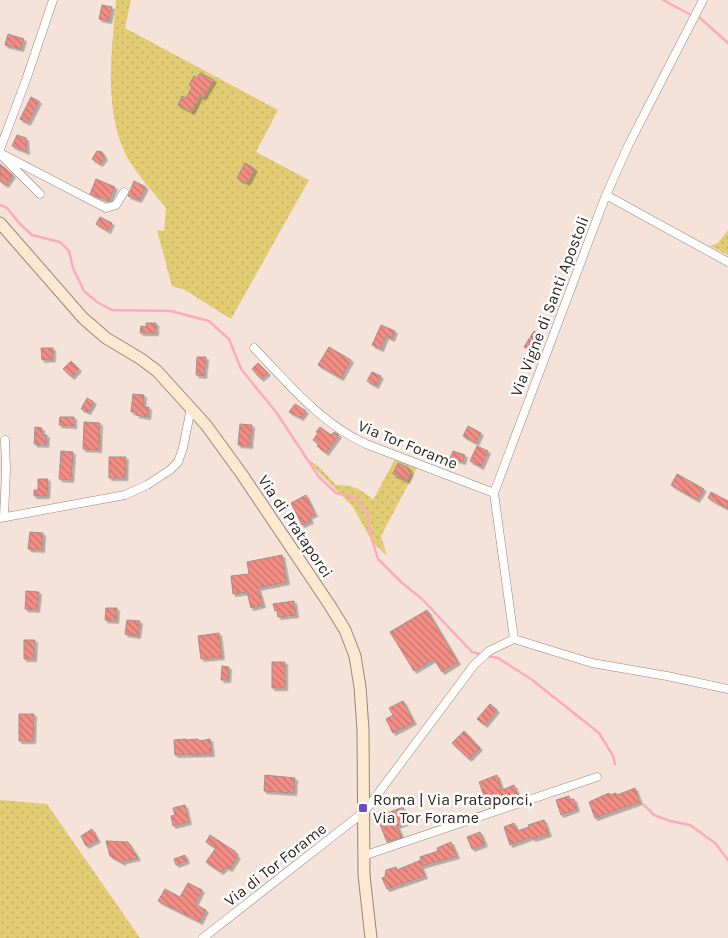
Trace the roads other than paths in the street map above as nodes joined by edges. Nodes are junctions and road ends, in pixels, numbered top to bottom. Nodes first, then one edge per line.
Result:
1 (52, 0) edge
2 (703, 0) edge
3 (0, 152) edge
4 (124, 192) dead end
5 (40, 194) dead end
6 (606, 195) junction
7 (0, 223) edge
8 (728, 262) edge
9 (254, 348) dead end
10 (191, 408) junction
11 (5, 440) dead end
12 (494, 493) junction
13 (2, 518) edge
14 (514, 639) junction
15 (728, 689) edge
16 (597, 777) dead end
17 (365, 811) junction
18 (363, 856) junction
19 (203, 938) edge
20 (371, 938) edge

1 - 3 street
2 - 6 street, Via Vigne di Santi Apostoli
3 - 4 street
3 - 5 street
6 - 8 street
6 - 12 street, Via Vigne di Santi Apostoli
7 - 10 street, Via di Prataporci
9 - 12 street, Via Tor Forame
10 - 13 street
10 - 17 street, Via di Prataporci
11 - 13 street
12 - 14 street, Via Vigne di Santi Apostoli
14 - 15 street
14 - 17 street, Via di Tor Forame
16 - 18 street
17 - 18 street, Via di Prataporci
17 - 19 street, Via di Tor Forame
18 - 20 street, Via di Prataporci

